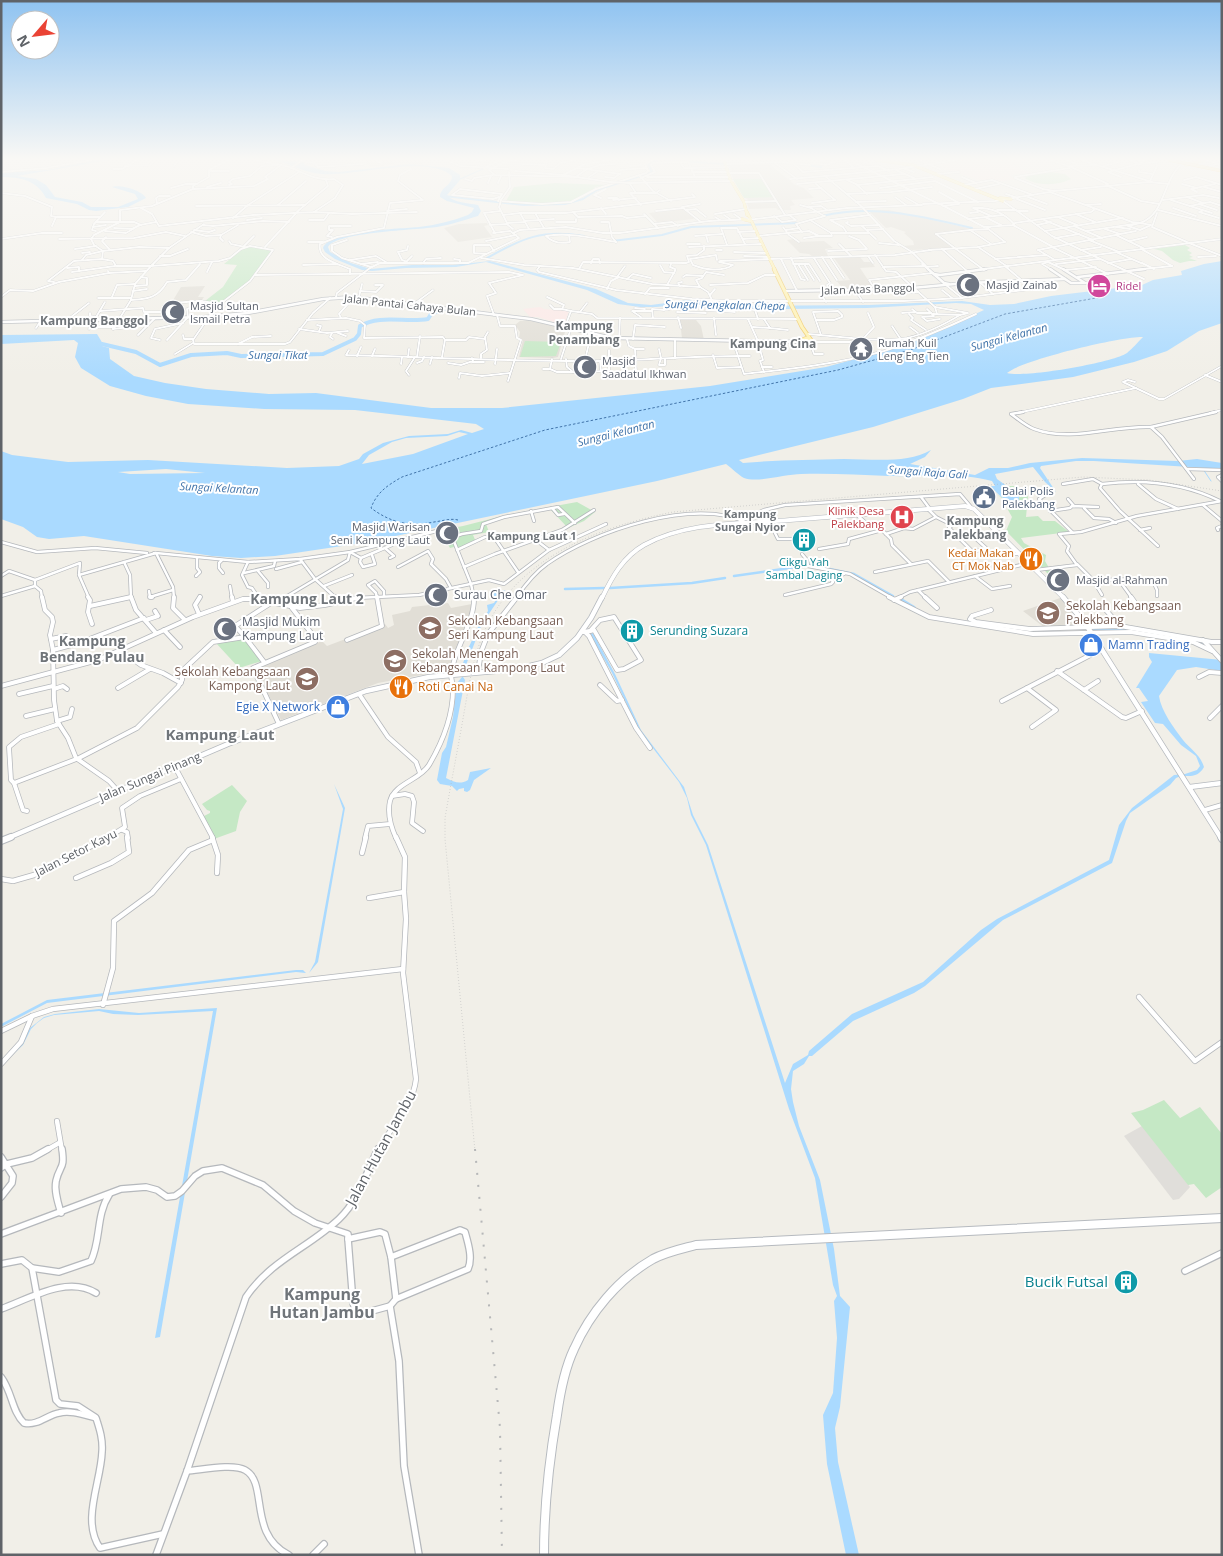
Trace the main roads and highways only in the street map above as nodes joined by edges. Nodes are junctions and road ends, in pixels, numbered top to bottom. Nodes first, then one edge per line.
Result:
1 (757, 233) edge
2 (887, 233) edge
3 (993, 233) edge
4 (1028, 233) edge
5 (1047, 233) edge
6 (1130, 233) edge
7 (1163, 233) edge
8 (1222, 239) edge
9 (1189, 243) junction
10 (1068, 244) junction
11 (978, 247) junction
12 (1052, 247) junction
13 (1148, 250) junction
14 (912, 253) junction
15 (852, 256) junction
16 (1094, 256) junction
17 (802, 258) junction
18 (769, 259) junction
19 (763, 260) road end
20 (1043, 262) junction
21 (1054, 262) junction
22 (1007, 267) junction
23 (939, 276) junction
24 (1077, 278) junction
25 (1065, 279) junction
26 (947, 284) junction
27 (785, 291) junction
28 (1, 322) edge
29 (802, 326) junction
30 (806, 340) junction
31 (1182, 777) junction
32 (1222, 782) edge
33 (1199, 785) junction
34 (1189, 787) junction
35 (1195, 794) junction
36 (1222, 839) edge
37 (1, 840) edge
38 (1222, 1218) edge
39 (544, 1555) edge

1 - 18 main road
2 - 14 main road
3 - 11 main road
4 - 12 main road
5 - 10 main road
6 - 10 main road
7 - 9 main road
8 - 9 main road
9 - 13 main road
10 - 12 main road
10 - 16 main road
11 - 14 main road
11 - 22 main road
12 - 21 main road
13 - 16 main road
13 - 24 main road
14 - 15 main road
14 - 23 main road
15 - 17 main road
15 - 17 main road
16 - 21 main road
17 - 18 main road
18 - 19 main road
18 - 27 main road
20 - 21 main road
20 - 22 main road
20 - 25 main road
21 - 24 main road
22 - 23 main road
23 - 26 main road
24 - 25 main road
25 - 26 main road, Jalan Atas Banggol
26 - 27 main road, Jalan Atas Banggol
27 - 29 main road
28 - 30 main road, Jalan Pantai Cahaya Bulan
29 - 30 main road
29 - 30 main road
31 - 33 main road
31 - 34 main road
31 - 37 main road, Jalan Sungai Pinang
32 - 33 main road
33 - 34 main road
33 - 35 main road
34 - 35 main road
34 - 36 main road
35 - 36 main road
38 - 39 main road

